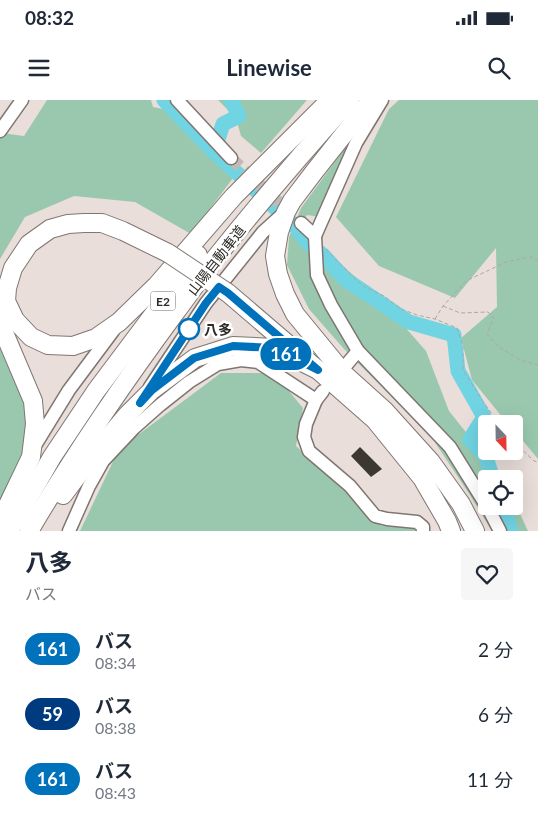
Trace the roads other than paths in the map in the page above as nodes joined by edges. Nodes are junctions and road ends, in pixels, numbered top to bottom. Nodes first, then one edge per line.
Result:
1 (22, 100) edge
2 (177, 100) edge
3 (330, 100) edge
4 (350, 100) edge
5 (371, 100) edge
6 (382, 100) edge
7 (0, 131) edge
8 (231, 158) tunnel mouth
9 (286, 212) junction
10 (301, 223) tunnel mouth
11 (315, 236) junction
12 (172, 250) junction
13 (0, 282) edge
14 (230, 288) junction
15 (0, 317) edge
16 (119, 322) junction
17 (358, 351) junction
18 (346, 369) junction
19 (318, 370) junction
20 (140, 403) junction
21 (33, 449) junction
22 (400, 451) junction
23 (431, 462) junction
24 (478, 492) edge
25 (492, 515) edge
26 (20, 524) edge
27 (69, 531) edge
28 (423, 531) edge
29 (437, 531) edge
30 (450, 531) edge
31 (459, 531) edge
32 (475, 531) edge
33 (500, 531) edge

1 - 7 street
2 - 8 street
3 - 16 highway
3 - 26 highway, 山陽自動車道 / E2
4 - 26 highway, 山陽自動車道 / E2
5 - 9 highway
6 - 11 street
9 - 18 highway
9 - 20 street
10 - 11 street
11 - 17 street
12 - 13 highway
12 - 14 highway, bridge
12 - 16 highway
14 - 18 highway
14 - 19 highway
15 - 21 highway
16 - 21 street
17 - 18 street
17 - 24 street
18 - 23 highway
19 - 20 highway
19 - 22 highway
20 - 26 highway
21 - 26 highway
22 - 29 highway
22 - 30 highway
23 - 31 highway
23 - 32 highway
25 - 33 street
27 - 28 street

